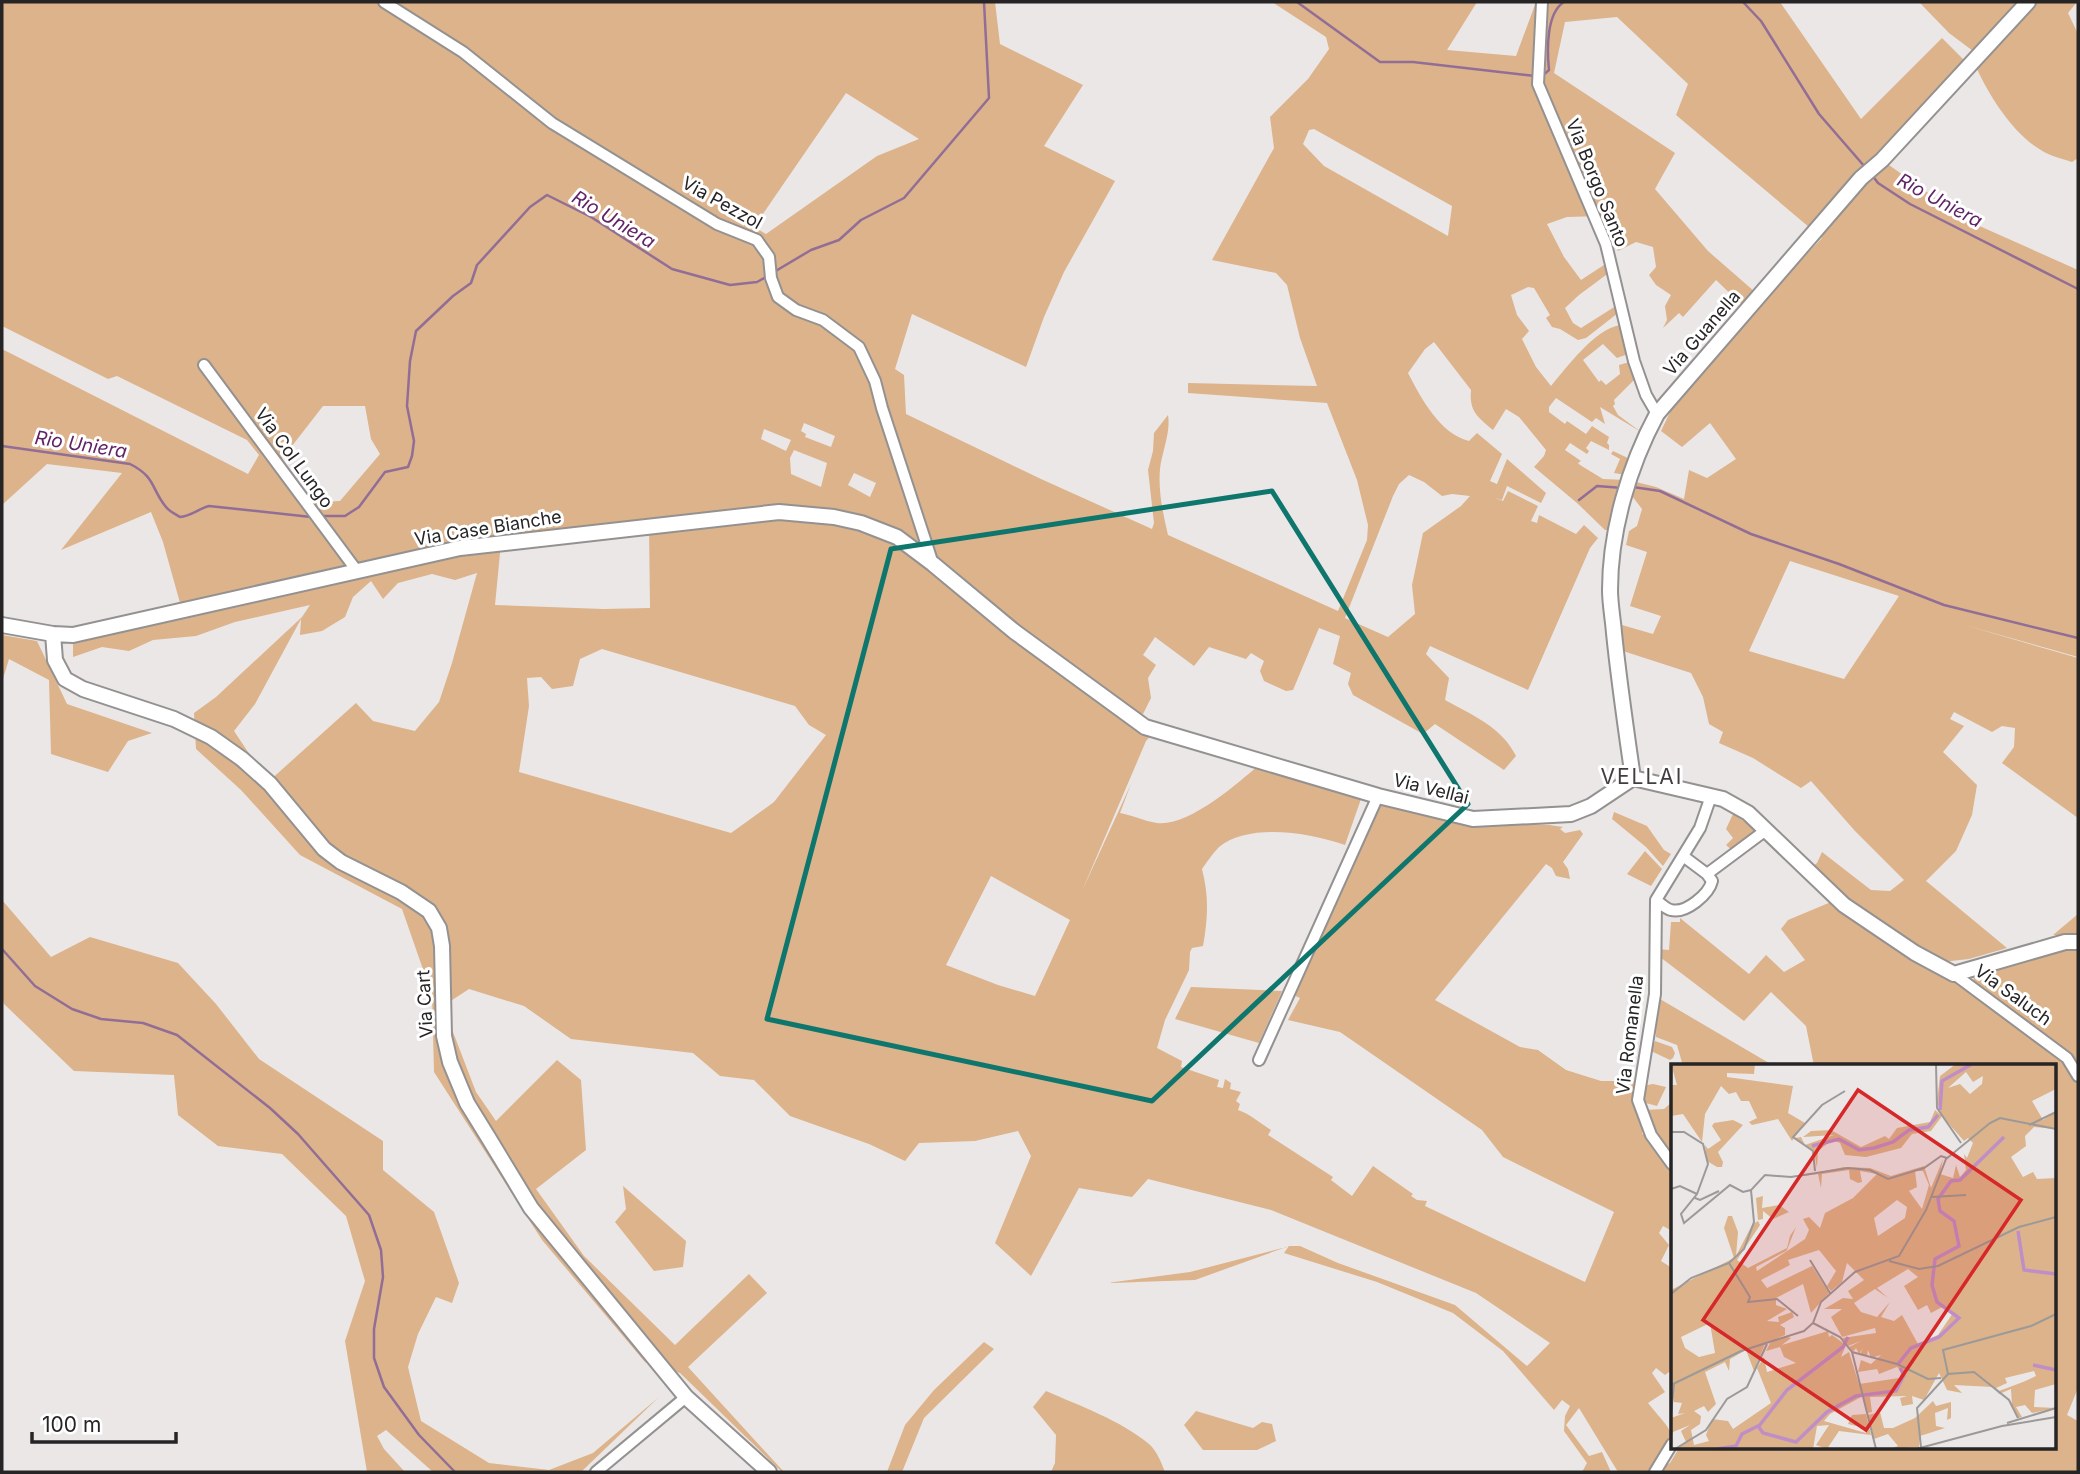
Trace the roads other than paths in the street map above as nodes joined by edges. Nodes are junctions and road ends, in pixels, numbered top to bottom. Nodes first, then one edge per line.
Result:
1 (384, 2) edge
2 (1542, 2) edge
3 (2028, 2) edge
4 (204, 365) dead end
5 (1657, 414) junction
6 (933, 564) junction
7 (356, 571) junction
8 (2, 625) edge
9 (53, 635) junction
10 (1633, 778) junction
11 (1378, 796) junction
12 (1711, 796) junction
13 (1766, 830) junction
14 (1683, 856) junction
15 (1707, 874) junction
16 (1656, 900) junction
17 (2078, 942) edge
18 (1954, 974) junction
19 (1259, 1060) dead end
20 (2078, 1076) edge
21 (1671, 1163) edge
22 (686, 1397) junction
23 (1671, 1446) edge
24 (596, 1472) edge
25 (769, 1472) edge
26 (1655, 1472) edge

1 - 6 street, Via Pezzol
2 - 5 street, Via Borgo Santo
3 - 5 street, Via Guanella
4 - 7 street, Via Col Lungo
5 - 10 street, Via Guanella
6 - 7 street, Via Case Bianche
6 - 11 street, Via Vellai
7 - 9 street, Via Case Bianche
8 - 9 street, Via Case Bianche
9 - 22 street, Via Cart
10 - 11 street, Via Vellai
10 - 12 street
11 - 19 street
12 - 13 street
12 - 14 street
13 - 15 street
13 - 18 street
14 - 15 street
14 - 16 street
15 - 16 street
16 - 21 street, Via Romanella
17 - 18 street
18 - 20 street, Via Saluch
22 - 24 street
22 - 25 street, Via Cart
23 - 26 street

